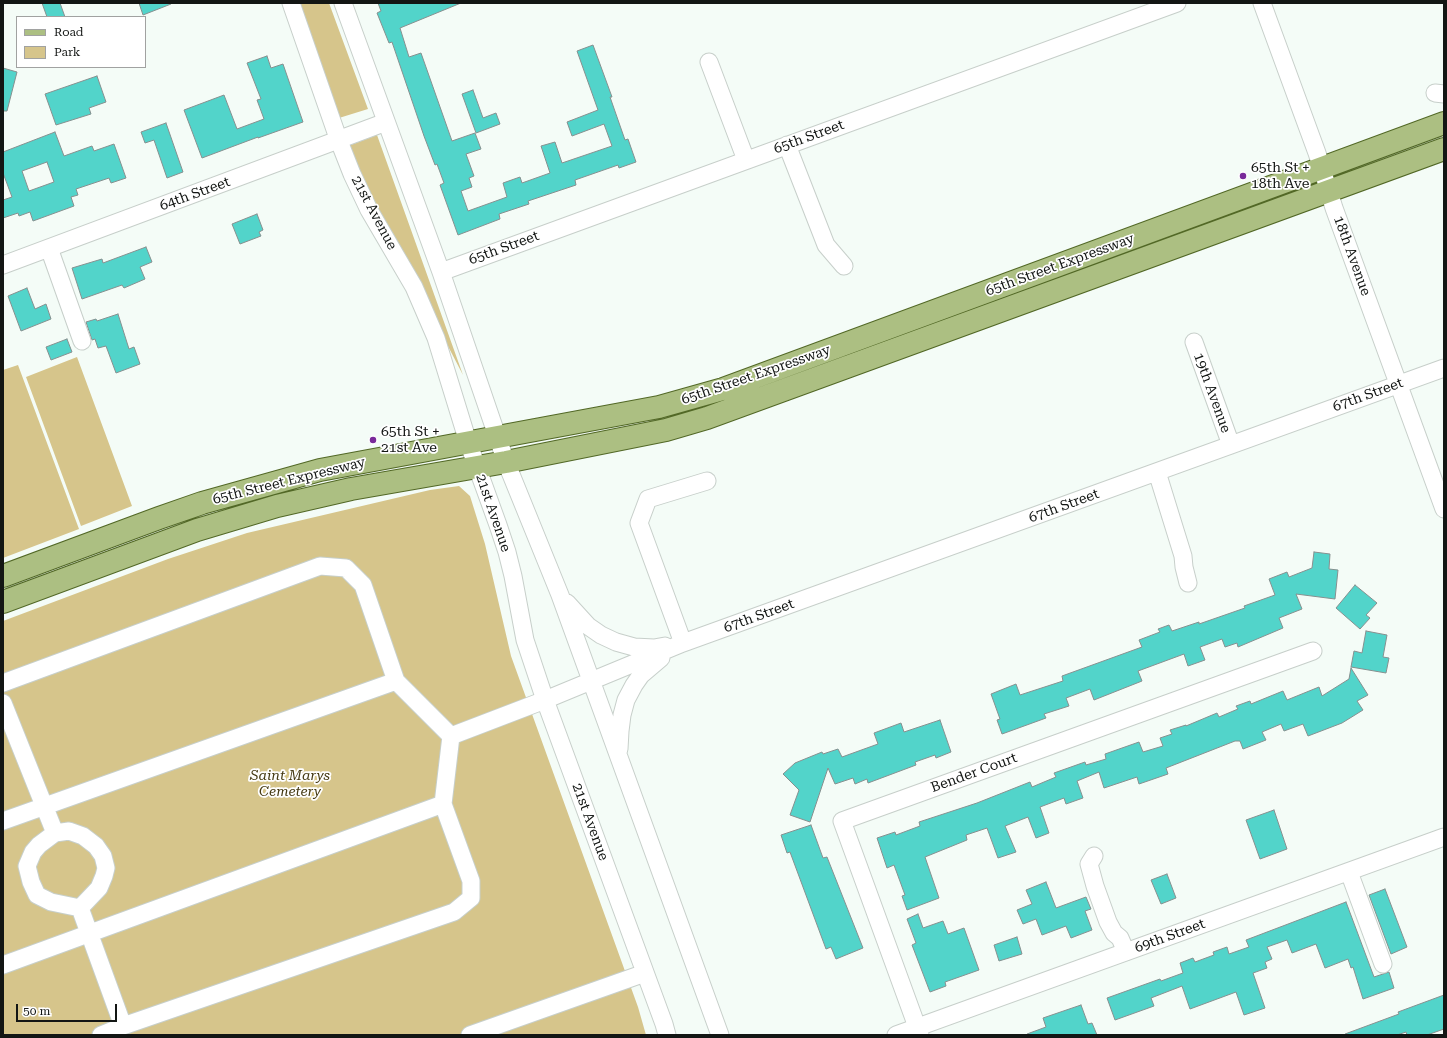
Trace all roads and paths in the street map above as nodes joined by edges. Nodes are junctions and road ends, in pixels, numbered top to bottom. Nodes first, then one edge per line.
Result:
1 (291, 3) edge
2 (343, 3) edge
3 (1177, 3) edge
4 (1262, 3) edge
5 (709, 62) dead end
6 (386, 122) junction
7 (1444, 123) edge
8 (339, 141) junction
9 (787, 145) junction
10 (1444, 149) edge
11 (746, 160) junction
12 (1321, 168) junction
13 (1329, 192) junction
14 (49, 248) junction
15 (3, 265) edge
16 (844, 266) dead end
17 (440, 272) junction
18 (82, 341) dead end
19 (1194, 342) dead end
20 (1444, 368) edge
21 (1398, 384) junction
22 (498, 437) junction
23 (468, 442) junction
24 (1231, 445) junction
25 (506, 462) junction
26 (478, 467) junction
27 (1157, 472) junction
28 (707, 481) dead end
29 (1444, 509) edge
30 (3, 576) edge
31 (1188, 583) dead end
32 (560, 595) junction
33 (3, 602) edge
34 (683, 643) junction
35 (1313, 651) dead end
36 (396, 681) junction
37 (591, 682) junction
38 (3, 683) edge
39 (545, 700) junction
40 (3, 703) edge
41 (451, 736) junction
42 (619, 760) junction
43 (443, 804) junction
44 (44, 807) junction
45 (3, 821) edge
46 (55, 833) junction
47 (1444, 837) edge
48 (1094, 856) dead end
49 (1349, 872) junction
50 (80, 908) junction
51 (90, 933) junction
52 (1126, 952) junction
53 (1382, 964) dead end
54 (3, 965) edge
55 (645, 973) junction
56 (123, 1026) junction
57 (918, 1031) edge
58 (101, 1035) edge
59 (470, 1035) edge
60 (667, 1035) edge
61 (720, 1035) edge
62 (896, 1035) edge

1 - 8 street, 21st Avenue
2 - 6 street, 21st Avenue
3 - 9 street, 65th Street
4 - 12 street, 18th Avenue
5 - 11 street
6 - 8 street, 64th Street
6 - 17 street, 21st Avenue
7 - 12 main road, 65th Street Expressway
8 - 14 street, 64th Street
8 - 23 street, 21st Avenue
9 - 11 street, 65th Street
9 - 16 street
10 - 13 main road, 65th Street Expressway
11 - 17 street, 65th Street
12 - 13 street, 18th Avenue
12 - 22 main road, 65th Street Expressway
13 - 21 street, 18th Avenue
13 - 25 main road, 65th Street Expressway
14 - 15 street, 64th Street
14 - 18 street
17 - 22 street, 21st Avenue
19 - 24 street, 19th Avenue
20 - 21 street, 67th Street
21 - 24 street, 67th Street
21 - 29 street, 18th Avenue
22 - 23 main road, 65th Street Expressway
22 - 25 street, 21st Avenue
23 - 26 street, 21st Avenue
23 - 30 main road, 65th Street Expressway
24 - 27 street, 67th Street
25 - 26 main road, 65th Street Expressway
25 - 32 street, 21st Avenue
26 - 33 main road, 65th Street Expressway
26 - 39 street, 21st Avenue
27 - 31 street
27 - 34 street, 67th Street
28 - 34 street
32 - 34 street, 67th Street
32 - 37 street, 21st Avenue
34 - 37 street, 67th Street
34 - 42 street, 67th Street
35 - 57 street, Bender Court
36 - 38 street
36 - 41 street
36 - 44 street
37 - 39 street, 67th Street
37 - 42 street, 21st Avenue
39 - 41 street, 67th Street
39 - 55 street, 21st Avenue
40 - 44 street
41 - 43 street
42 - 61 street, 21st Avenue
43 - 51 street
43 - 56 street
44 - 45 street
44 - 46 street
46 - 50 street
46 - 50 street
47 - 49 street, 69th Street
48 - 52 street
49 - 52 street, 69th Street
49 - 53 street
50 - 51 street
51 - 54 street
51 - 56 street
52 - 57 street, 69th Street
55 - 59 street
55 - 60 street, 21st Avenue
56 - 58 street
57 - 62 street, 69th Street

